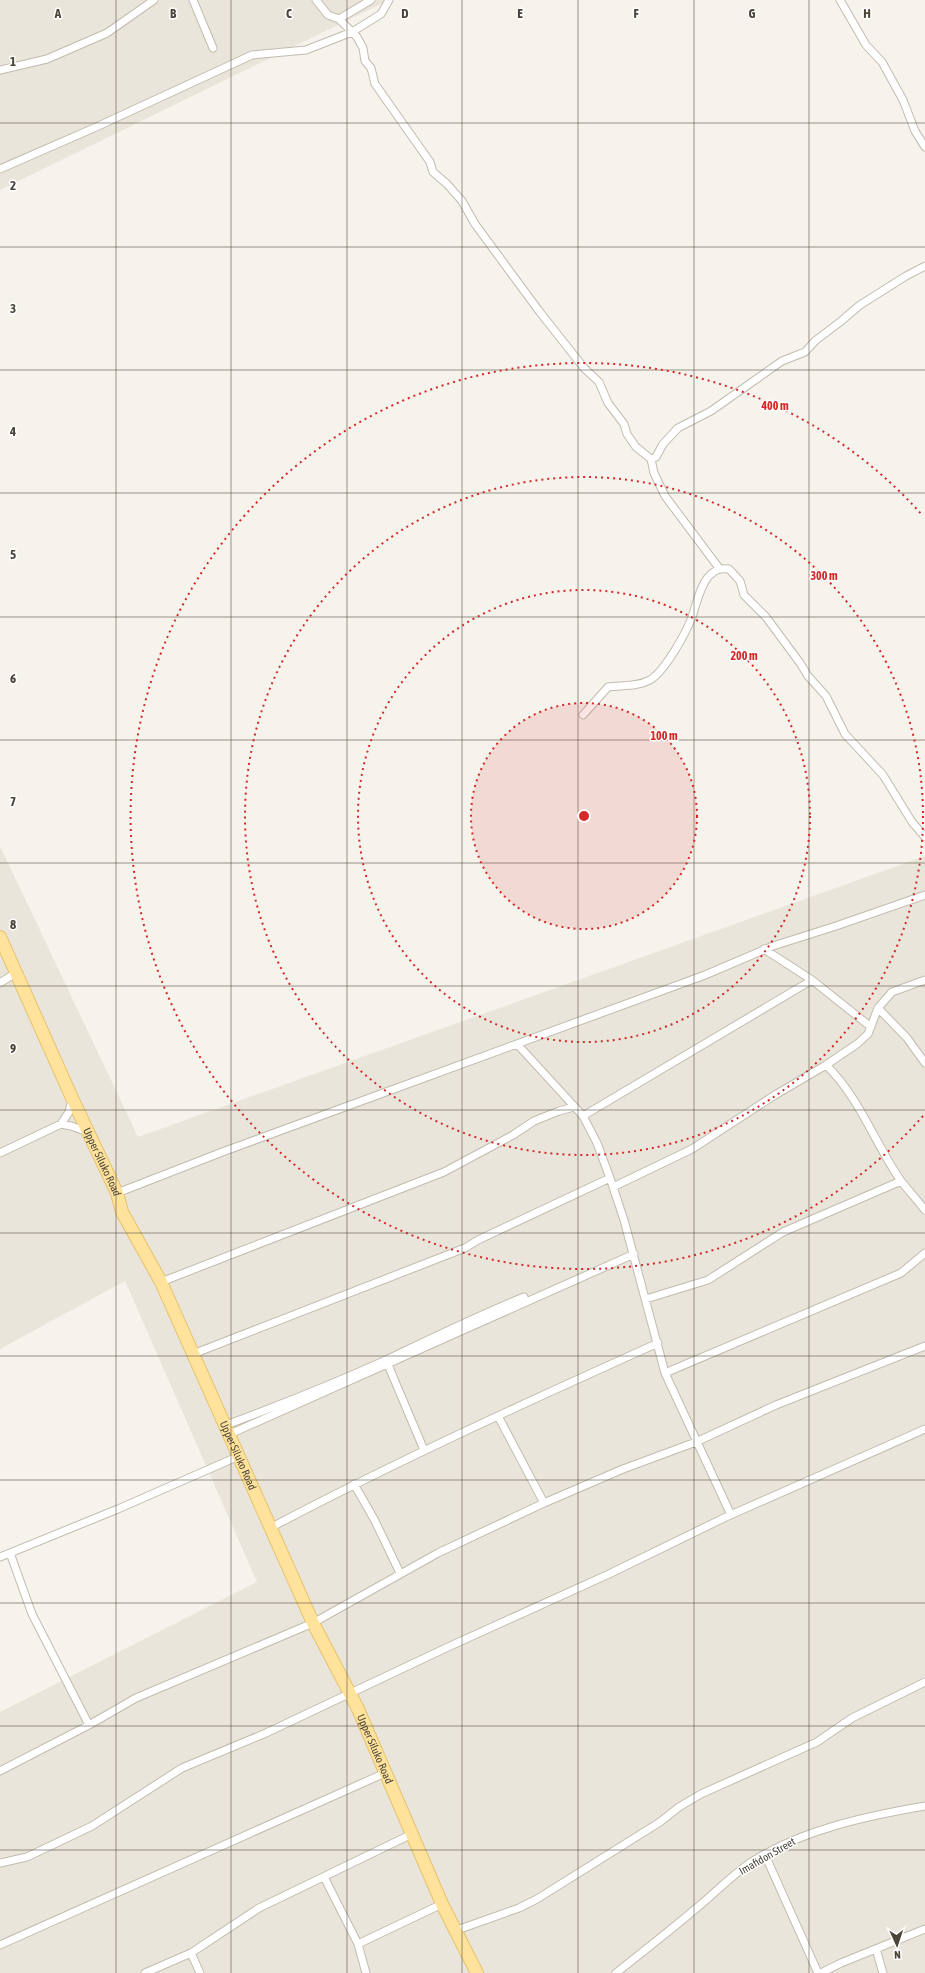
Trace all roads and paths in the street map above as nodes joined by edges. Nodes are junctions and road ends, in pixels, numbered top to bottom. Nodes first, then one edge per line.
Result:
1 (154, 0) edge
2 (192, 0) edge
3 (316, 0) edge
4 (371, 0) edge
5 (389, 0) edge
6 (840, 0) edge
7 (338, 19) junction
8 (352, 32) junction
9 (214, 48) dead end
10 (0, 70) edge
11 (925, 147) edge
12 (0, 169) edge
13 (925, 266) edge
14 (651, 459) junction
15 (719, 568) junction
16 (583, 715) dead end
17 (925, 837) edge
18 (925, 895) edge
19 (0, 937) edge
20 (764, 950) junction
21 (17, 972) junction
22 (812, 980) junction
23 (925, 980) edge
24 (0, 983) edge
25 (878, 1008) junction
26 (871, 1027) junction
27 (518, 1045) junction
28 (925, 1063) edge
29 (826, 1065) junction
30 (72, 1098) junction
31 (574, 1107) junction
32 (583, 1116) junction
33 (61, 1124) junction
34 (88, 1132) junction
35 (0, 1153) edge
36 (610, 1178) junction
37 (901, 1181) junction
38 (613, 1187) junction
39 (117, 1193) junction
40 (925, 1210) edge
41 (925, 1253) edge
42 (634, 1254) junction
43 (161, 1282) junction
44 (524, 1297) dead end
45 (646, 1299) junction
46 (658, 1343) junction
47 (925, 1346) edge
48 (193, 1354) junction
49 (386, 1362) junction
50 (665, 1373) junction
51 (498, 1416) junction
52 (925, 1429) edge
53 (228, 1430) junction
54 (696, 1442) junction
55 (422, 1452) junction
56 (239, 1456) junction
57 (354, 1484) junction
58 (544, 1504) junction
59 (731, 1515) junction
60 (270, 1528) junction
61 (10, 1553) junction
62 (0, 1557) edge
63 (400, 1573) junction
64 (313, 1623) junction
65 (925, 1682) edge
66 (350, 1694) junction
67 (89, 1725) junction
68 (0, 1771) edge
69 (385, 1773) junction
70 (925, 1806) edge
71 (412, 1834) junction
72 (765, 1855) junction
73 (0, 1864) edge
74 (324, 1877) junction
75 (442, 1904) junction
76 (925, 1929) edge
77 (457, 1930) junction
78 (358, 1944) junction
79 (0, 1945) edge
80 (876, 1949) junction
81 (191, 1953) junction
82 (364, 1972) edge
83 (145, 1973) edge
84 (200, 1973) edge
85 (476, 1973) edge
86 (616, 1973) edge
87 (818, 1973) edge
88 (822, 1973) edge
89 (883, 1973) edge

1 - 10 street
2 - 9 street
3 - 7 street
4 - 7 street
5 - 8 street
6 - 11 street
7 - 8 street
8 - 12 street
8 - 14 street
13 - 14 street
14 - 15 street
15 - 16 street
15 - 17 street
18 - 20 street
19 - 21 main road, Upper Siluko Road
20 - 22 street
20 - 27 street
21 - 24 street
21 - 30 main road, Upper Siluko Road
22 - 26 street
22 - 32 street
23 - 25 street
25 - 26 street
25 - 28 street
26 - 29 street
27 - 31 street
27 - 39 street
29 - 37 street
29 - 38 street
30 - 33 street
30 - 34 main road, Upper Siluko Road
31 - 32 street
31 - 43 street
32 - 36 street
33 - 34 street
33 - 35 street
34 - 39 main road, Upper Siluko Road
36 - 38 street
36 - 48 street
37 - 40 street
37 - 45 street
38 - 42 street
39 - 43 main road, Upper Siluko Road
41 - 50 street
42 - 45 street
42 - 49 street
43 - 48 main road, Upper Siluko Road
44 - 49 street
45 - 46 street
46 - 50 street
46 - 51 street
47 - 54 street
48 - 53 main road, Upper Siluko Road
49 - 53 street
49 - 55 street
50 - 54 street
51 - 55 street
51 - 58 street
52 - 59 street
53 - 56 main road, Upper Siluko Road
54 - 58 street
54 - 59 street
55 - 57 street
56 - 60 main road, Upper Siluko Road
56 - 61 street
57 - 60 street
57 - 63 street
58 - 63 street
59 - 66 street
60 - 64 main road, Upper Siluko Road
61 - 62 street
61 - 67 street
63 - 64 street
64 - 66 main road, Upper Siluko Road
64 - 67 street
65 - 77 street
66 - 69 main road, Upper Siluko Road
66 - 73 street
67 - 68 street
69 - 71 main road, Upper Siluko Road
69 - 79 street
70 - 72 street, Imafidon Street
71 - 74 street
71 - 75 main road, Upper Siluko Road
72 - 86 street, Imafidon Street
72 - 87 street
74 - 78 street
74 - 81 street
75 - 77 main road, Upper Siluko Road
75 - 78 street
76 - 80 street
77 - 85 main road, Upper Siluko Road
78 - 82 street
80 - 88 street
80 - 89 street
81 - 83 street
81 - 84 street

